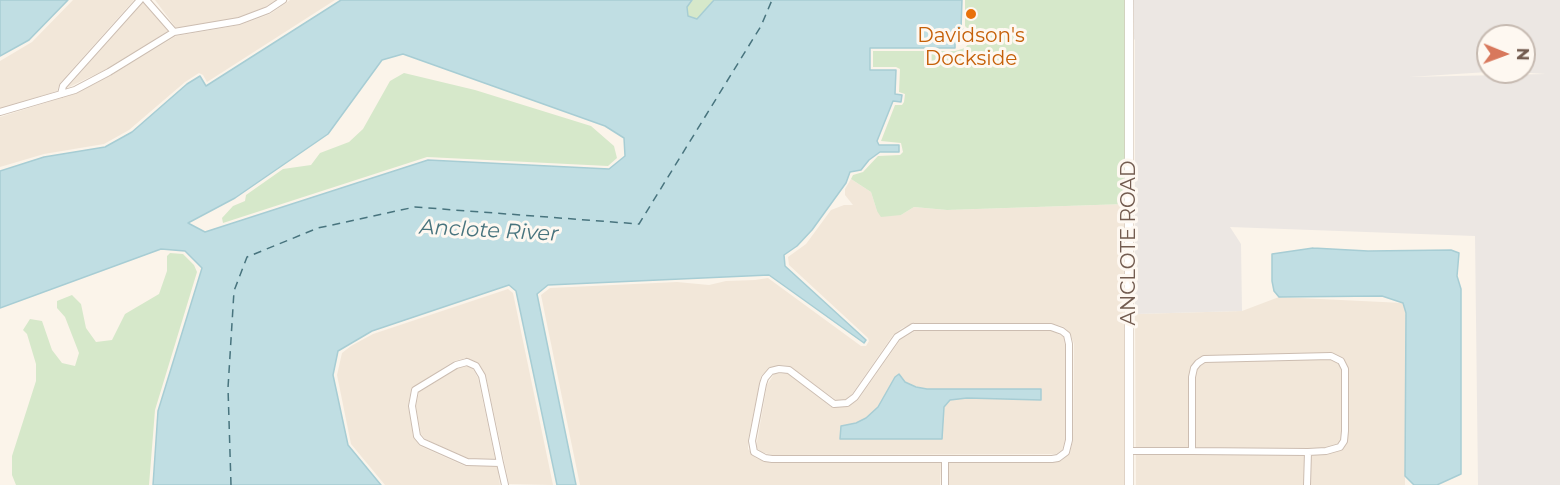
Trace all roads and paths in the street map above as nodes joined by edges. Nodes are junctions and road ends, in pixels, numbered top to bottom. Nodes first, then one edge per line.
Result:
1 (140, 0) edge
2 (146, 0) edge
3 (283, 0) edge
4 (1129, 0) edge
5 (174, 32) junction
6 (61, 94) junction
7 (0, 112) edge
8 (1130, 451) junction
9 (1192, 451) junction
10 (1308, 452) junction
11 (945, 459) junction
12 (500, 463) junction
13 (505, 485) edge
14 (945, 485) edge
15 (1129, 485) edge
16 (1307, 485) edge

1 - 6 street
2 - 5 street
3 - 5 street
4 - 8 street, ANCLOTE ROAD
5 - 6 street
6 - 7 street
8 - 9 street
8 - 15 street, ANCLOTE ROAD
9 - 10 street
9 - 10 street
10 - 16 street
11 - 11 street
11 - 14 street
12 - 12 street
12 - 13 street

